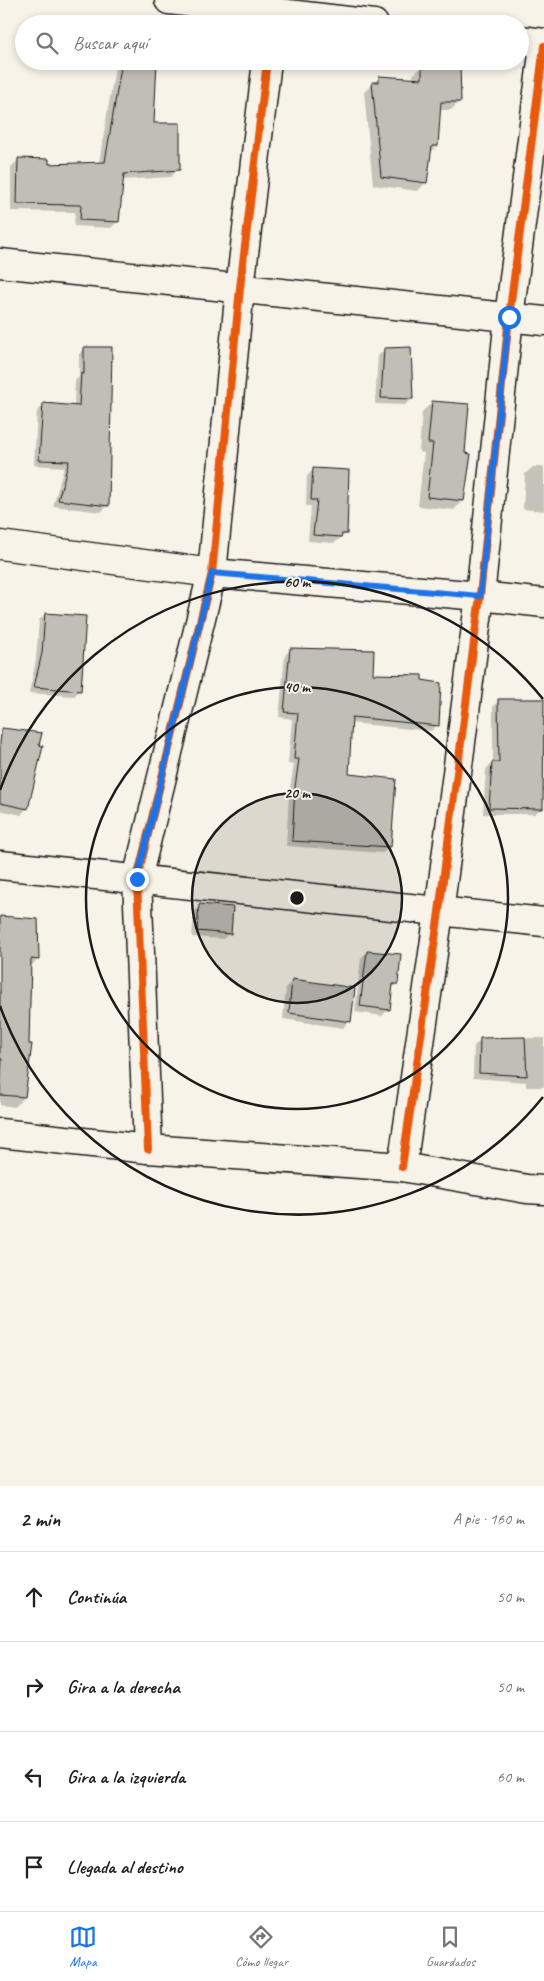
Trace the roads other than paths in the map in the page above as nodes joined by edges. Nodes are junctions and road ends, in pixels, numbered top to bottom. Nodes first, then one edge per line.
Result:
1 (169, 0) edge
2 (273, 12) edge
3 (298, 15) edge
4 (529, 42) edge
5 (544, 44) edge
6 (266, 70) edge
7 (0, 263) edge
8 (240, 288) junction
9 (509, 317) junction
10 (544, 321) edge
11 (0, 545) edge
12 (212, 573) junction
13 (480, 596) junction
14 (544, 603) edge
15 (0, 865) edge
16 (137, 879) junction
17 (439, 912) junction
18 (544, 922) edge
19 (0, 1133) edge
20 (148, 1149) junction
21 (402, 1167) junction
22 (544, 1190) edge

1 - 2 street
2 - 3 street
4 - 5 street
5 - 9 street
6 - 8 street
7 - 8 street
8 - 9 street
8 - 12 street
9 - 10 street
9 - 13 street
11 - 12 street
12 - 13 street
12 - 16 street
13 - 14 street
13 - 17 street
15 - 16 street
16 - 17 street
16 - 20 street
17 - 18 street
17 - 21 street
19 - 20 street
20 - 21 street
21 - 22 street

